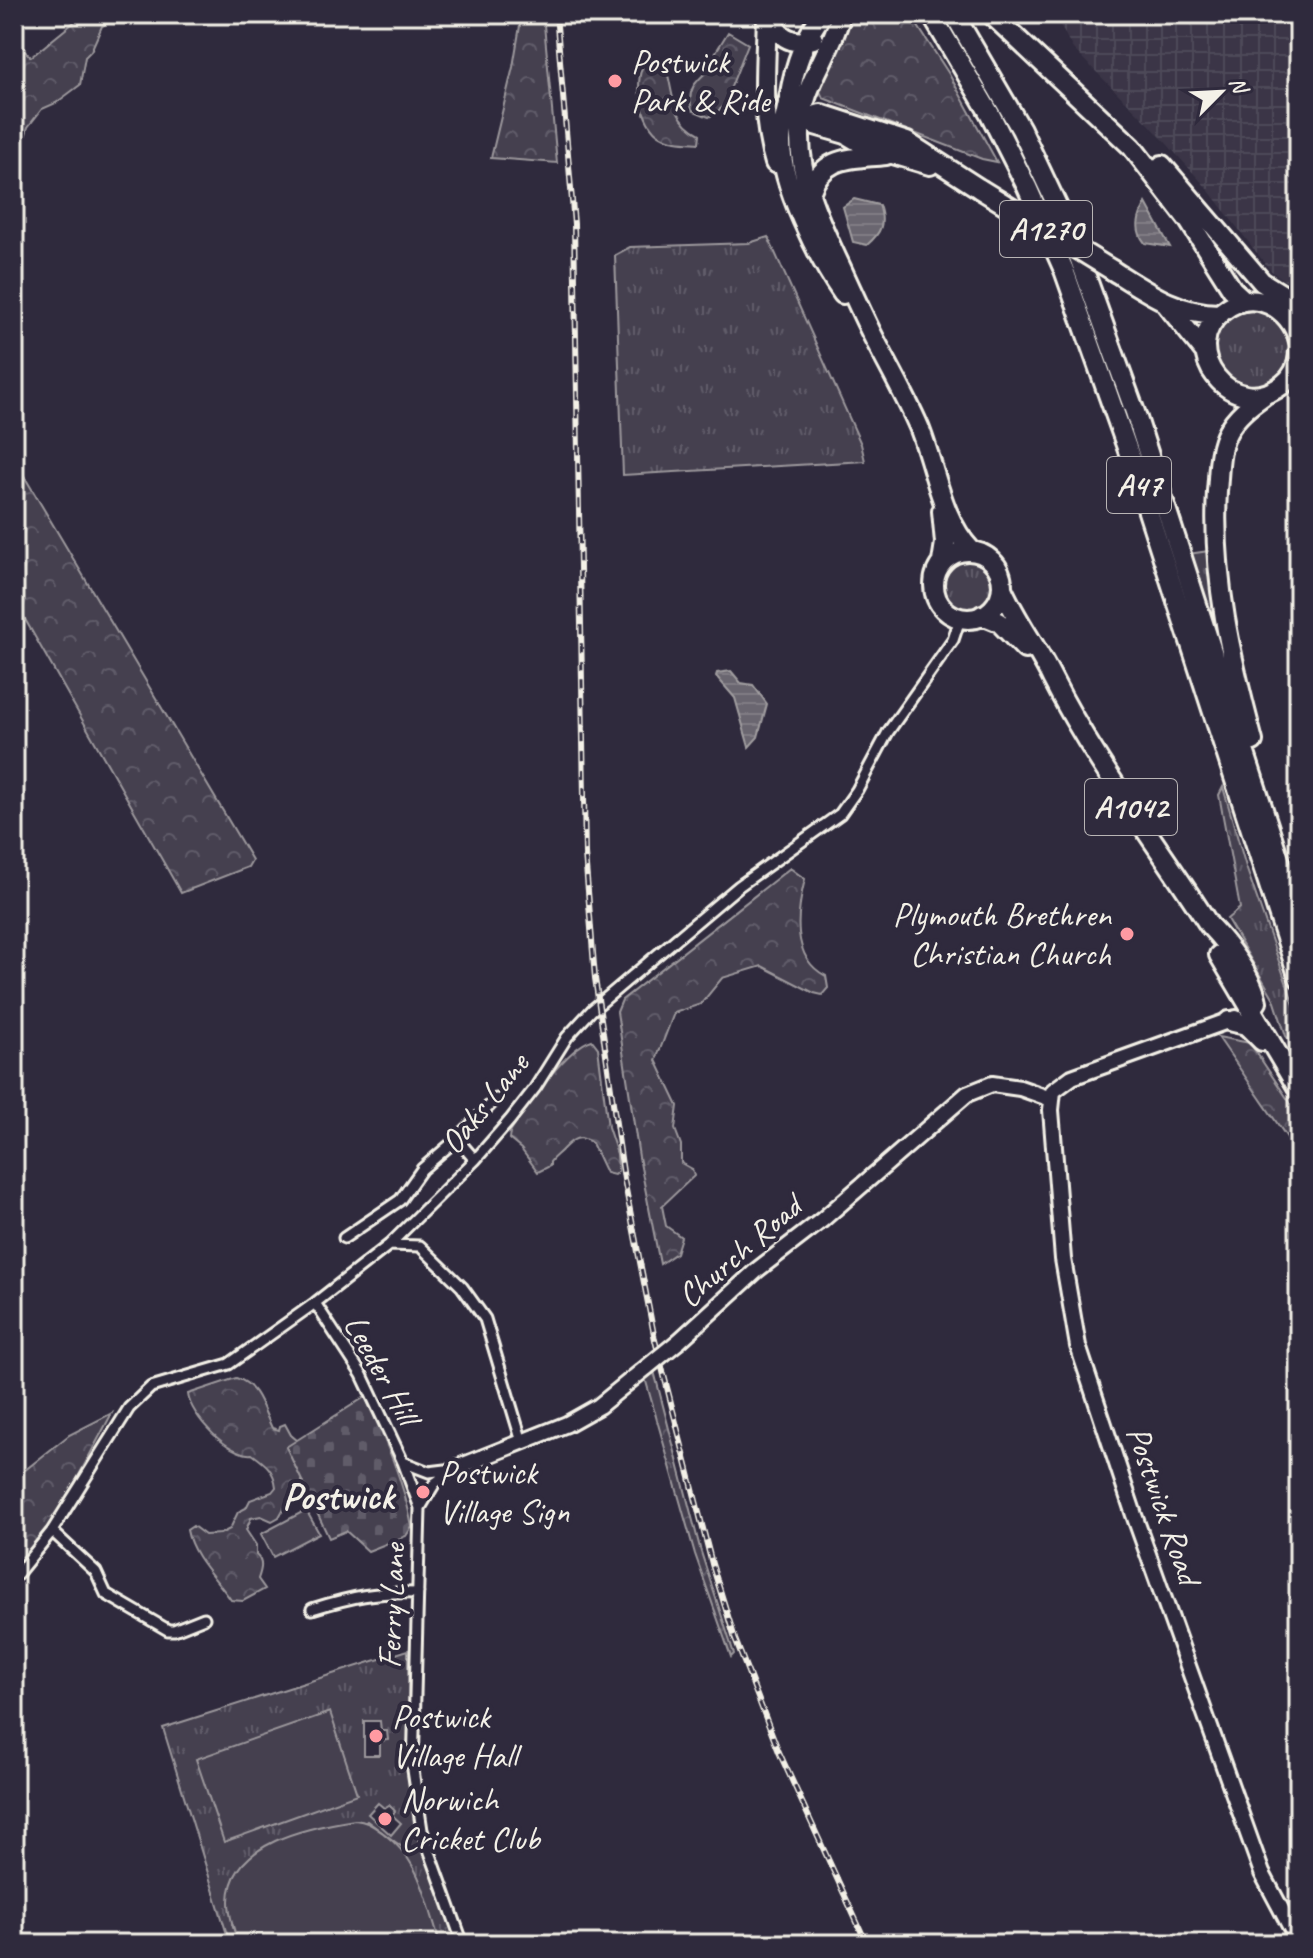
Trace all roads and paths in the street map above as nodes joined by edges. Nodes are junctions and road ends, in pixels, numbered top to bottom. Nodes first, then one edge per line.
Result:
1 (768, 14) edge
2 (823, 14) edge
3 (839, 14) edge
4 (931, 14) edge
5 (954, 14) edge
6 (991, 14) edge
7 (805, 42) junction
8 (1029, 51) junction
9 (767, 89) junction
10 (798, 98) junction
11 (821, 114) junction
12 (794, 126) junction
13 (897, 154) junction
14 (952, 172) junction
15 (810, 193) junction
16 (811, 241) junction
17 (1245, 301) junction
18 (1166, 304) junction
19 (1299, 305) edge
20 (1219, 314) junction
21 (1298, 333) edge
22 (873, 336) junction
23 (1205, 352) junction
24 (1299, 354) edge
25 (1295, 373) edge
26 (1263, 396) junction
27 (941, 492) junction
28 (971, 550) junction
29 (942, 562) junction
30 (1002, 588) junction
31 (982, 615) junction
32 (960, 619) junction
33 (1060, 696) junction
34 (1299, 918) edge
35 (1209, 925) junction
36 (1299, 978) edge
37 (1237, 988) junction
38 (1250, 1010) junction
39 (1224, 1023) junction
40 (1287, 1071) junction
41 (1299, 1090) edge
42 (496, 1099) dead end
43 (1051, 1099) junction
44 (457, 1139) junction
45 (475, 1160) junction
46 (410, 1225) junction
47 (344, 1238) dead end
48 (389, 1245) junction
49 (420, 1246) junction
50 (315, 1303) junction
51 (522, 1442) junction
52 (403, 1462) junction
53 (456, 1468) junction
54 (420, 1508) junction
55 (52, 1531) junction
56 (14, 1578) edge
57 (418, 1593) junction
58 (312, 1609) dead end
59 (204, 1618) dead end
60 (1299, 1943) edge
61 (463, 1944) edge

1 - 7 highway
1 - 9 highway
2 - 7 highway
3 - 7 highway
3 - 10 highway
4 - 36 highway, A47
5 - 34 highway, A47
6 - 8 highway
7 - 10 highway
8 - 17 highway
8 - 19 highway
9 - 12 highway
9 - 16 highway
10 - 11 highway
10 - 12 highway
11 - 12 highway
11 - 14 highway, A1270
12 - 13 highway, A1270
12 - 15 highway
12 - 16 highway
13 - 14 highway, A1270
13 - 15 highway
14 - 18 highway, A1270, bridge
15 - 22 highway
16 - 22 highway
17 - 20 highway
17 - 21 highway
18 - 20 highway, A1270
18 - 23 highway, A1270
20 - 23 highway
22 - 27 highway
23 - 26 highway
24 - 25 highway
25 - 26 highway
26 - 34 highway, A47
27 - 28 highway
27 - 29 highway
28 - 29 highway
28 - 30 highway
29 - 32 highway
30 - 31 highway
30 - 33 highway, A1042
31 - 32 highway
31 - 33 highway, A1042
32 - 45 street, Oaks Lane
33 - 35 highway, A1042
35 - 37 highway, A1042
35 - 38 highway, A1042
37 - 38 highway, A1042
37 - 39 street
38 - 39 street
38 - 40 highway
39 - 40 highway
39 - 43 street
40 - 41 highway
42 - 44 street
43 - 51 street, Church Road, bridge
43 - 60 street, Postwick Road
44 - 45 street
44 - 47 street
45 - 46 street, Oaks Lane
46 - 48 street, Oaks Lane
46 - 49 street
48 - 49 street
48 - 50 street, Oaks Lane
49 - 51 street
50 - 52 street, Leeder Hill
50 - 55 street, Oaks Lane
51 - 53 street, Church Road
52 - 53 street, Leeder Hill
52 - 54 street, Leeder Hill
53 - 54 street, Ferry Lane
54 - 57 street, Ferry Lane
55 - 56 street, Oaks Lane
55 - 59 street
57 - 58 street
57 - 61 street, Ferry Lane

